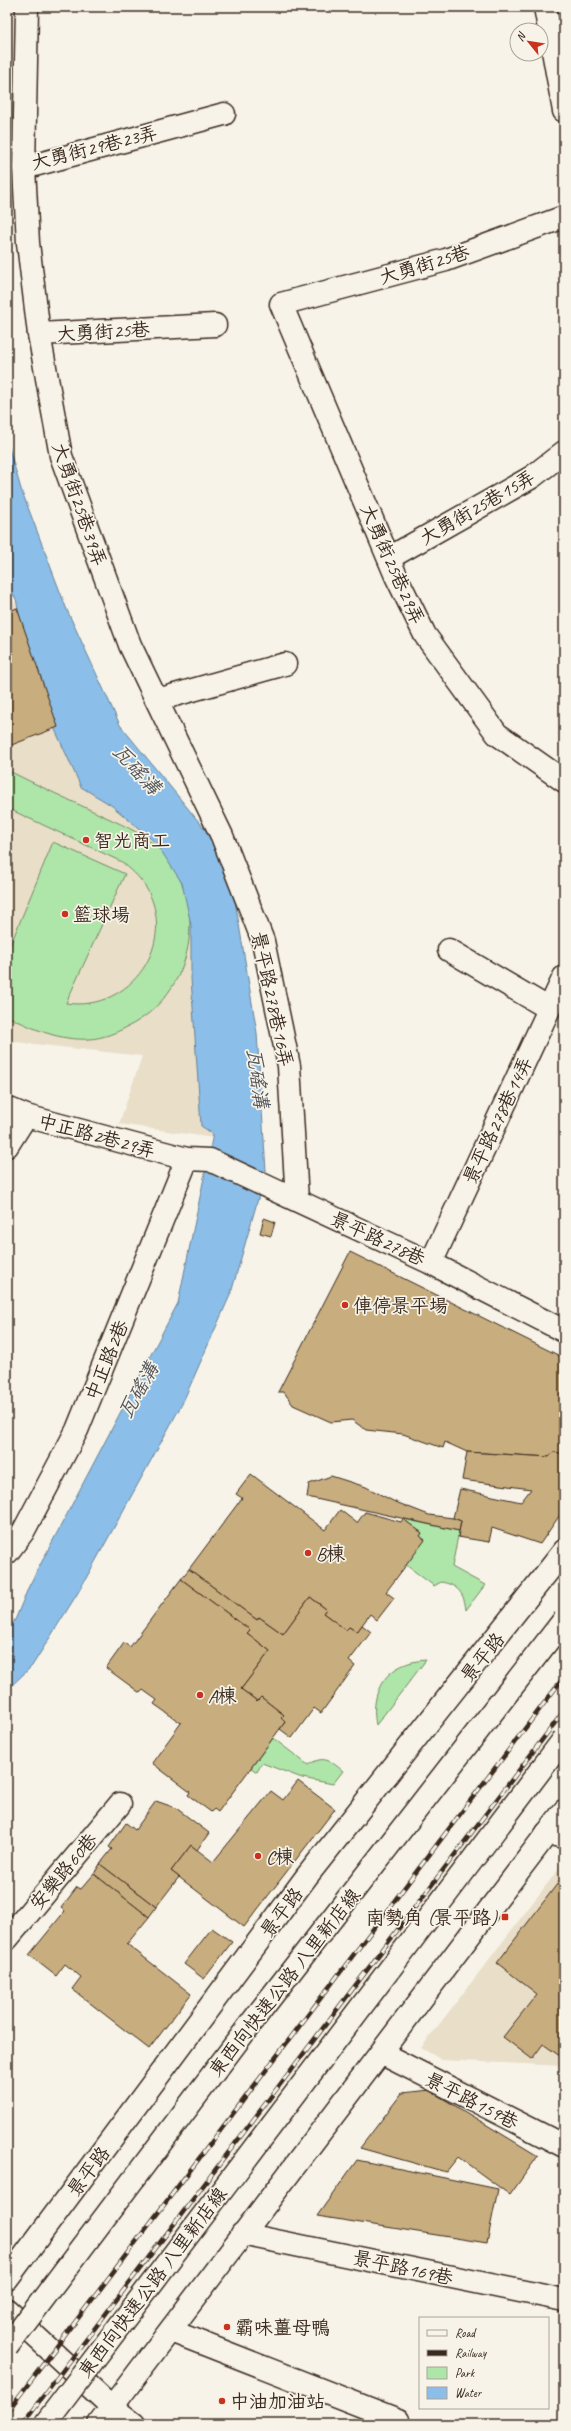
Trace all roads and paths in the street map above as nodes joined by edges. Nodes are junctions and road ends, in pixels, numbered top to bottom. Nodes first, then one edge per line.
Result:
1 (27, 7) edge
2 (545, 7) edge
3 (564, 111) edge
4 (224, 114) dead end
5 (24, 168) junction
6 (564, 217) edge
7 (281, 304) joint
8 (215, 325) dead end
9 (39, 334) junction
10 (564, 452) edge
11 (388, 558) junction
12 (285, 664) dead end
13 (157, 700) junction
14 (564, 782) edge
15 (449, 950) dead end
16 (564, 977) edge
17 (548, 1008) junction
18 (16, 1112) edge
19 (7, 1146) edge
20 (187, 1159) junction
21 (297, 1200) junction
22 (431, 1263) junction
23 (564, 1331) edge
24 (564, 1550) edge
25 (7, 1553) edge
26 (564, 1620) edge
27 (564, 1740) edge
28 (120, 1804) dead end
29 (564, 1811) edge
30 (556, 1835) edge
31 (7, 1939) edge
32 (380, 2053) junction
33 (564, 2146) edge
34 (242, 2234) junction
35 (7, 2279) edge
36 (564, 2300) edge
37 (7, 2310) edge
38 (171, 2331) junction
39 (7, 2347) edge
40 (106, 2416) edge
41 (398, 2420) dead end
42 (45, 2424) edge
43 (134, 2424) edge

1 - 5 main road, 大勇街29巷23弄
2 - 3 main road
4 - 5 main road, 大勇街29巷23弄
5 - 9 main road, 大勇街25巷39弄
6 - 7 main road, 大勇街25巷
7 - 11 main road, 大勇街25巷29弄
8 - 9 main road, 大勇街25巷
9 - 13 main road, 大勇街25巷39弄
10 - 11 main road, 大勇街25巷15弄
11 - 14 main road, 大勇街25巷29弄
12 - 13 main road
13 - 21 main road, 景平路278巷16弄
15 - 17 main road
16 - 17 main road, 景平路278巷14弄
17 - 22 main road, 景平路278巷14弄
18 - 19 main road
18 - 20 main road, 中正路2巷29弄
20 - 21 main road, 景平路278巷
20 - 25 main road, 中正路2巷
21 - 22 main road, 景平路278巷
22 - 23 main road, 景平路278巷
24 - 35 main road, 景平路
26 - 39 main road, 東西向快速公路 八里新店線, bridge
27 - 42 main road, 東西向快速公路 八里新店線, bridge
28 - 31 main road, 安樂路60巷
29 - 30 main road
30 - 32 main road
32 - 33 main road, 景平路159巷
32 - 34 main road
34 - 36 main road, 景平路169巷
34 - 38 main road
37 - 40 main road
38 - 40 main road
38 - 41 main road
40 - 43 main road

